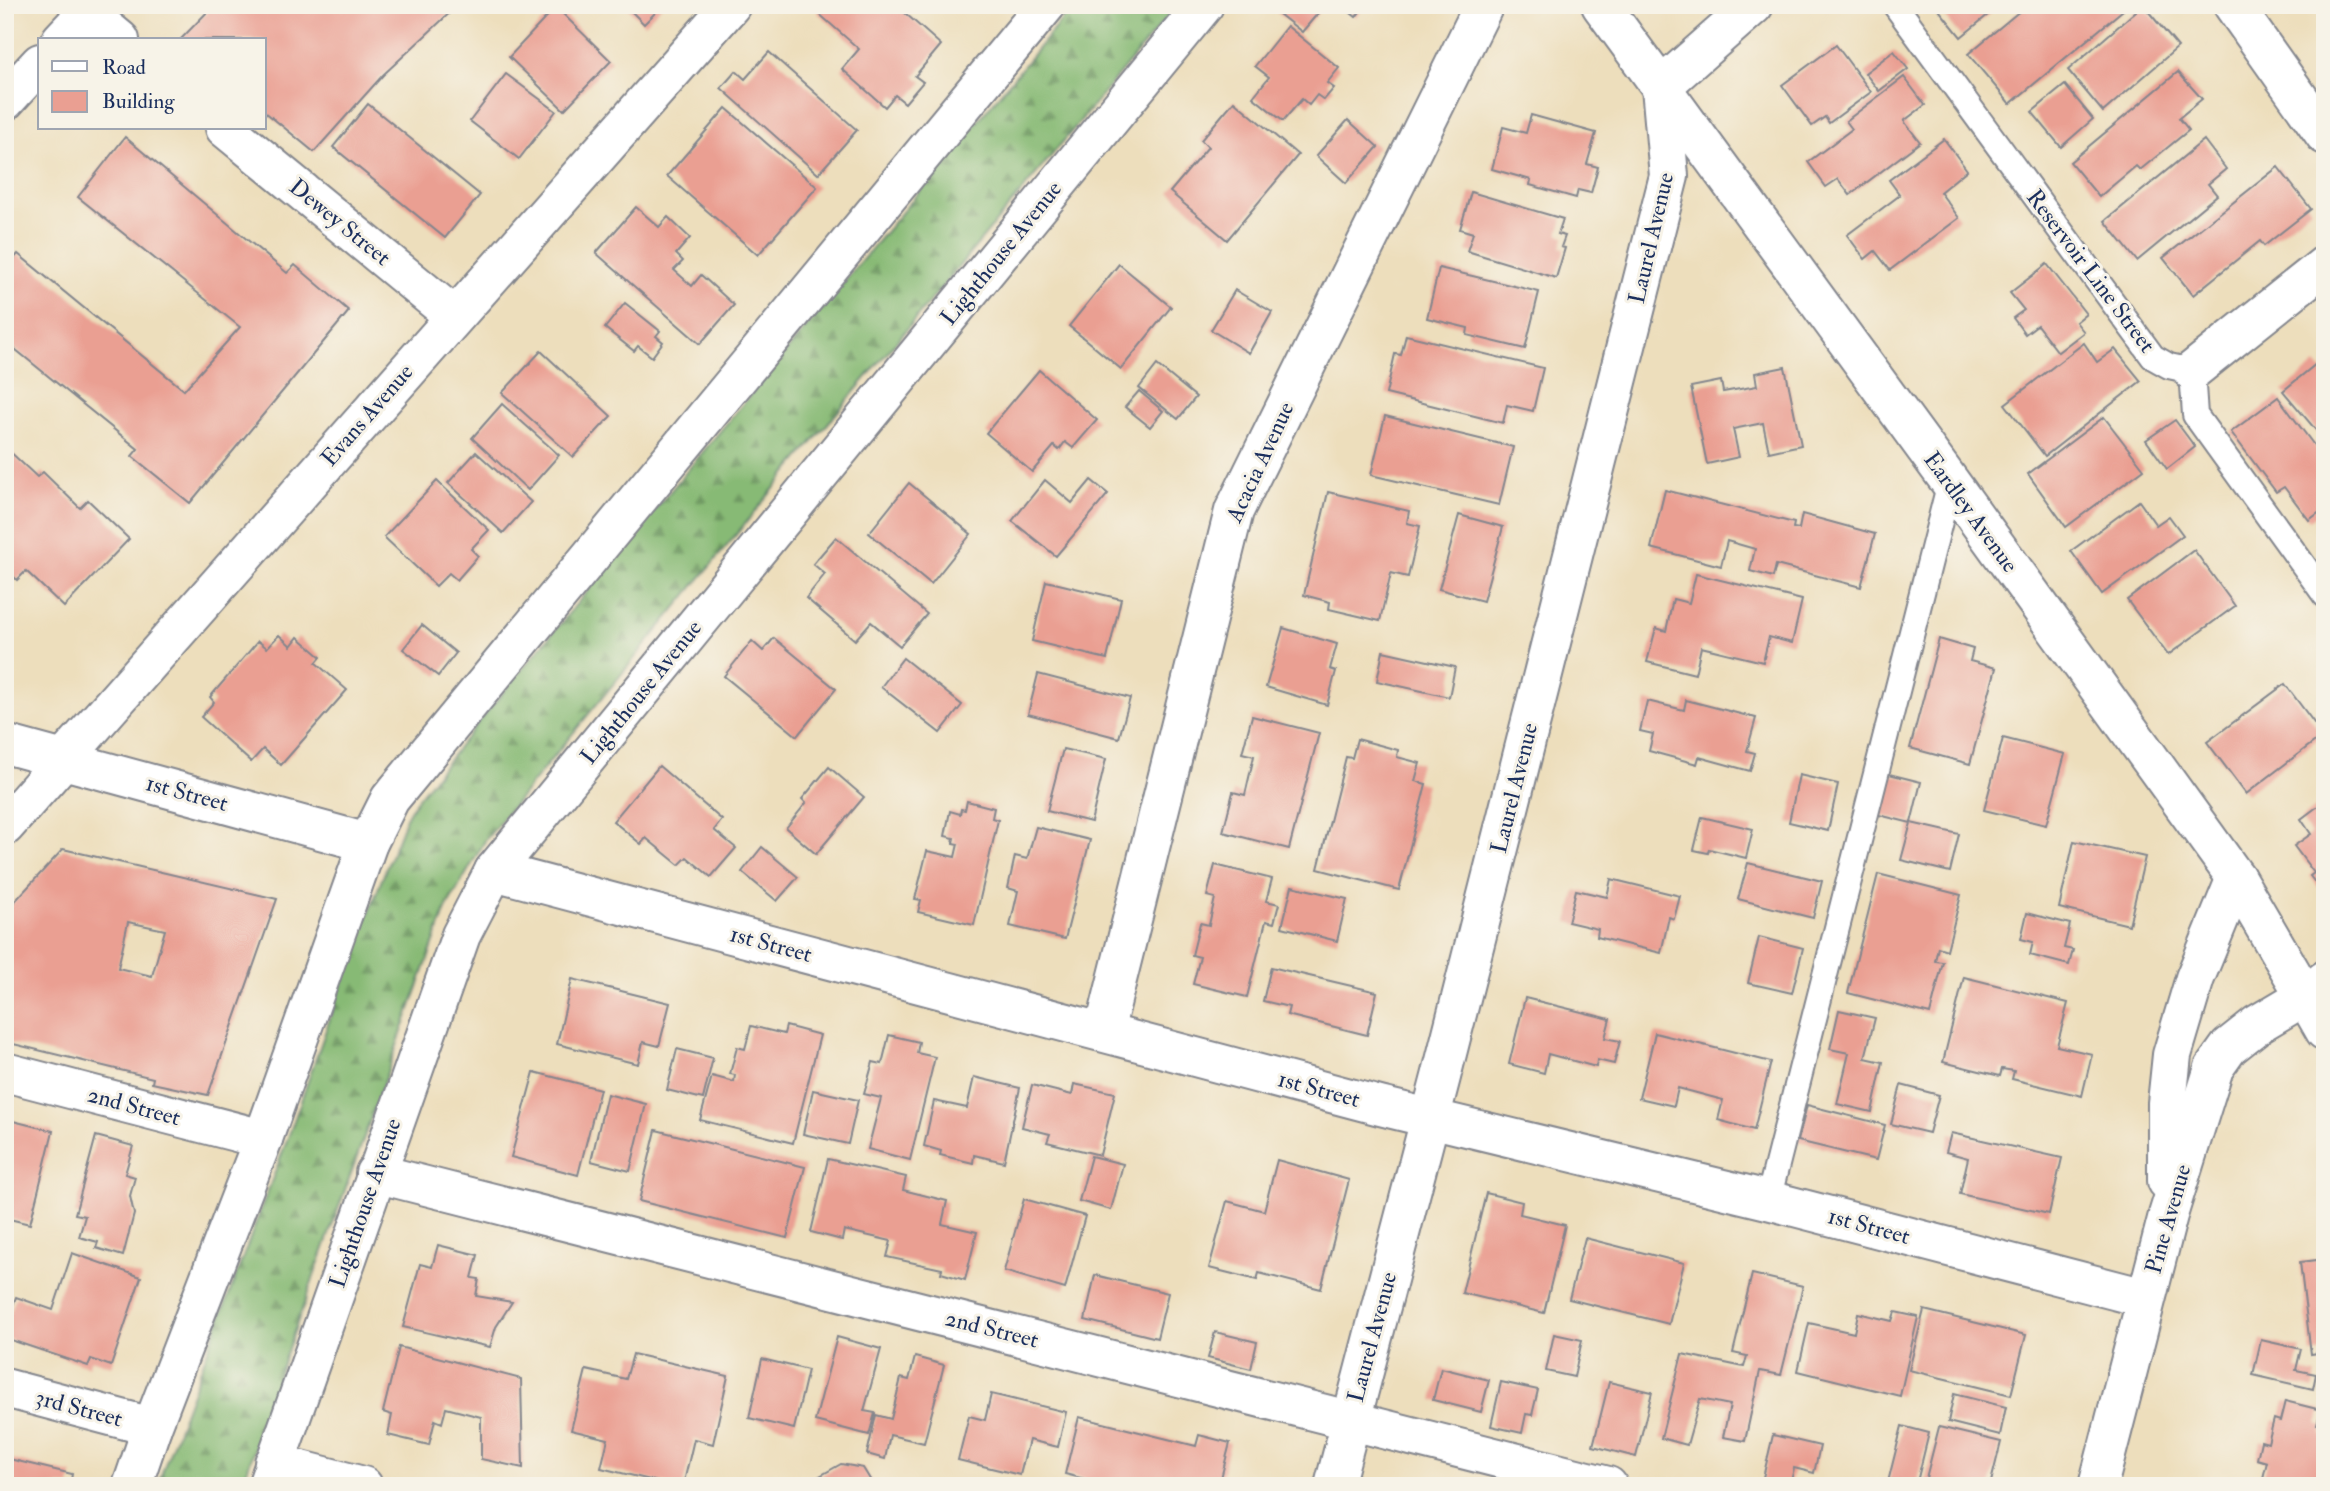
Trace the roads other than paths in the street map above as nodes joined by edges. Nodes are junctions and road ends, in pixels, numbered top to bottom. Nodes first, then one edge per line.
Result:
1 (731, 5) edge
2 (1045, 5) edge
3 (1204, 5) edge
4 (1484, 5) edge
5 (1601, 5) edge
6 (1754, 5) edge
7 (1895, 5) edge
8 (2233, 5) edge
9 (86, 8) edge
10 (63, 38) edge
11 (118, 38) edge
12 (38, 65) edge
13 (1661, 87) junction
14 (5, 101) edge
15 (227, 130) edge
16 (2325, 135) edge
17 (2325, 265) edge
18 (454, 316) junction
19 (2192, 371) junction
20 (1950, 482) junction
21 (2325, 595) edge
22 (5, 744) edge
23 (64, 759) junction
24 (5, 826) edge
25 (368, 843) junction
26 (494, 871) junction
27 (2236, 878) junction
28 (2315, 988) edge
29 (2325, 1031) edge
30 (1104, 1032) junction
31 (5, 1072) edge
32 (1430, 1118) junction
33 (263, 1139) junction
34 (376, 1173) junction
35 (1769, 1200) junction
36 (2168, 1215) junction
37 (2145, 1298) junction
38 (5, 1388) edge
39 (1351, 1419) junction
40 (152, 1427) junction
41 (270, 1474) edge
42 (132, 1486) edge
43 (363, 1486) edge
44 (1334, 1486) edge
45 (1608, 1486) edge
46 (2098, 1486) edge

1 - 18 street, Evans Avenue
2 - 25 street
3 - 26 street, Lighthouse Avenue
4 - 30 street, Acacia Avenue
5 - 13 street, Eardley Avenue
6 - 13 street
7 - 19 lane, Reservoir Line Street
8 - 16 street
9 - 10 street
9 - 11 street
12 - 14 street
13 - 20 street, Eardley Avenue
13 - 32 street, Laurel Avenue
15 - 18 street, Dewey Street
17 - 19 street
18 - 23 street, Evans Avenue
19 - 21 lane
20 - 27 street, Eardley Avenue
20 - 35 lane
22 - 23 street, 1st Street
23 - 24 street, Evans Avenue
23 - 25 street, 1st Street
25 - 33 street
26 - 30 street, 1st Street
26 - 34 street, Lighthouse Avenue
27 - 28 street, Eardley Avenue
27 - 36 street
28 - 29 street, Eardley Avenue
28 - 36 street, Pine Avenue
30 - 32 street, 1st Street
31 - 33 street, 2nd Street
32 - 35 street, 1st Street
32 - 39 street, Laurel Avenue
33 - 40 street
34 - 39 street, 2nd Street
34 - 41 street, Lighthouse Avenue
35 - 37 street, 1st Street
36 - 37 street, Pine Avenue
37 - 46 street, Pine Avenue
38 - 40 street, 3rd Street
39 - 44 street, Laurel Avenue
39 - 45 street, 2nd Street
40 - 42 street
41 - 43 street

